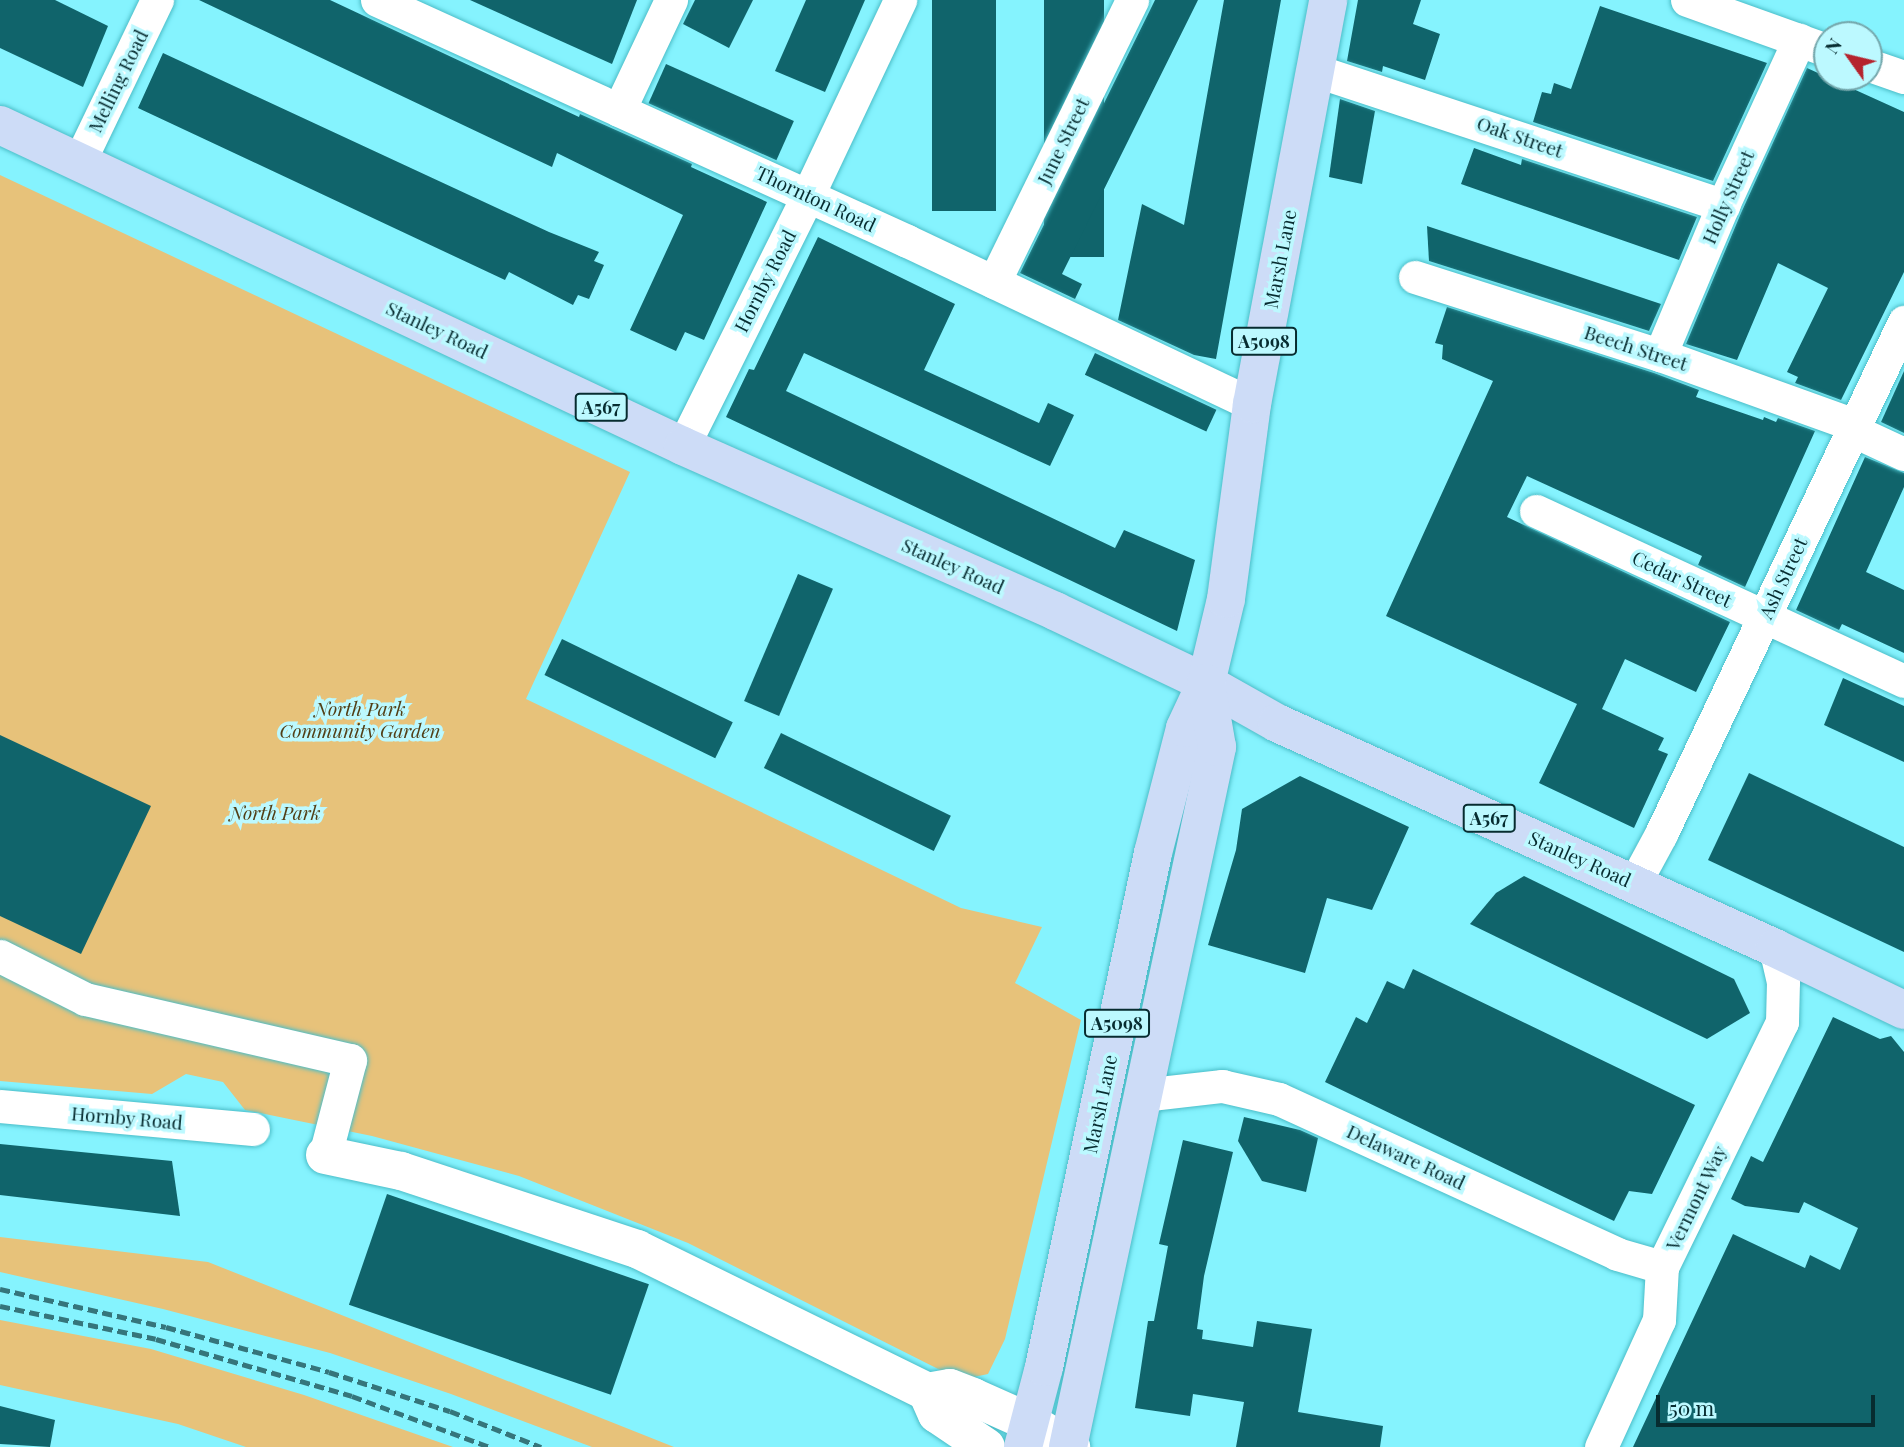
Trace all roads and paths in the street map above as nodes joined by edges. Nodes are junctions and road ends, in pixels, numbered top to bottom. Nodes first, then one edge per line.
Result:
1 (157, 0) edge
2 (377, 0) edge
3 (671, 0) edge
4 (900, 0) edge
5 (1132, 0) edge
6 (1328, 0) edge
7 (1687, 0) edge
8 (416, 8) edge
9 (1813, 45) edge
10 (1883, 70) edge
11 (1317, 71) junction
12 (1904, 77) edge
13 (619, 110) junction
14 (0, 125) edge
15 (79, 162) junction
16 (808, 195) junction
17 (1723, 205) junction
18 (1415, 277) dead end
19 (994, 282) junction
20 (1904, 322) edge
21 (1660, 355) junction
22 (1252, 404) junction
23 (1853, 428) junction
24 (682, 446) junction
25 (1904, 454) edge
26 (1536, 511) dead end
27 (1765, 617) junction
28 (1904, 681) edge
29 (1206, 683) junction
30 (1634, 884) junction
31 (1775, 948) junction
32 (0, 956) edge
33 (1904, 1010) edge
34 (1142, 1095) junction
35 (0, 1106) edge
36 (253, 1129) dead end
37 (325, 1155) joint
38 (1662, 1267) junction
39 (926, 1392) junction
40 (1027, 1435) edge
41 (986, 1447) edge
42 (1069, 1447) edge
43 (1601, 1447) edge

1 - 15 street, Melling Road
2 - 8 street, Thornton Road
3 - 13 street
4 - 16 street, Hornby Road
5 - 19 street, June Street
6 - 11 main road, Marsh Lane / A5098
7 - 9 street
8 - 13 street, Thornton Road
9 - 17 street, Holly Street
10 - 12 street
11 - 17 street, Oak Street
11 - 22 main road, Marsh Lane / A5098
13 - 16 street, Thornton Road
14 - 15 main road, Stanley Road / A567
15 - 24 main road, Stanley Road / A567
16 - 19 street, Thornton Road
16 - 24 street, Hornby Road
17 - 21 street, Holly Street
18 - 21 street, Beech Street
19 - 22 street, Thornton Road
20 - 23 street, Ash Street
21 - 23 street, Beech Street
22 - 29 main road, Marsh Lane / A5098
23 - 25 street, Beech Street
23 - 27 street, Ash Street
24 - 29 main road, Stanley Road / A567
26 - 27 street, Cedar Street
27 - 28 street, Cedar Street
27 - 30 street, Ash Street
29 - 30 main road, Stanley Road / A567
29 - 34 main road, Marsh Lane / A5098
29 - 40 main road, Marsh Lane / A5098
30 - 31 main road, Stanley Road / A567
31 - 33 main road, Stanley Road / A567
31 - 38 street, Vermont Way
32 - 37 street
34 - 38 street, Delaware Road
34 - 42 main road, Marsh Lane / A5098
35 - 36 street, Hornby Road
37 - 39 street
38 - 43 street, Vermont Way
39 - 40 street
39 - 41 street
40 - 42 street

